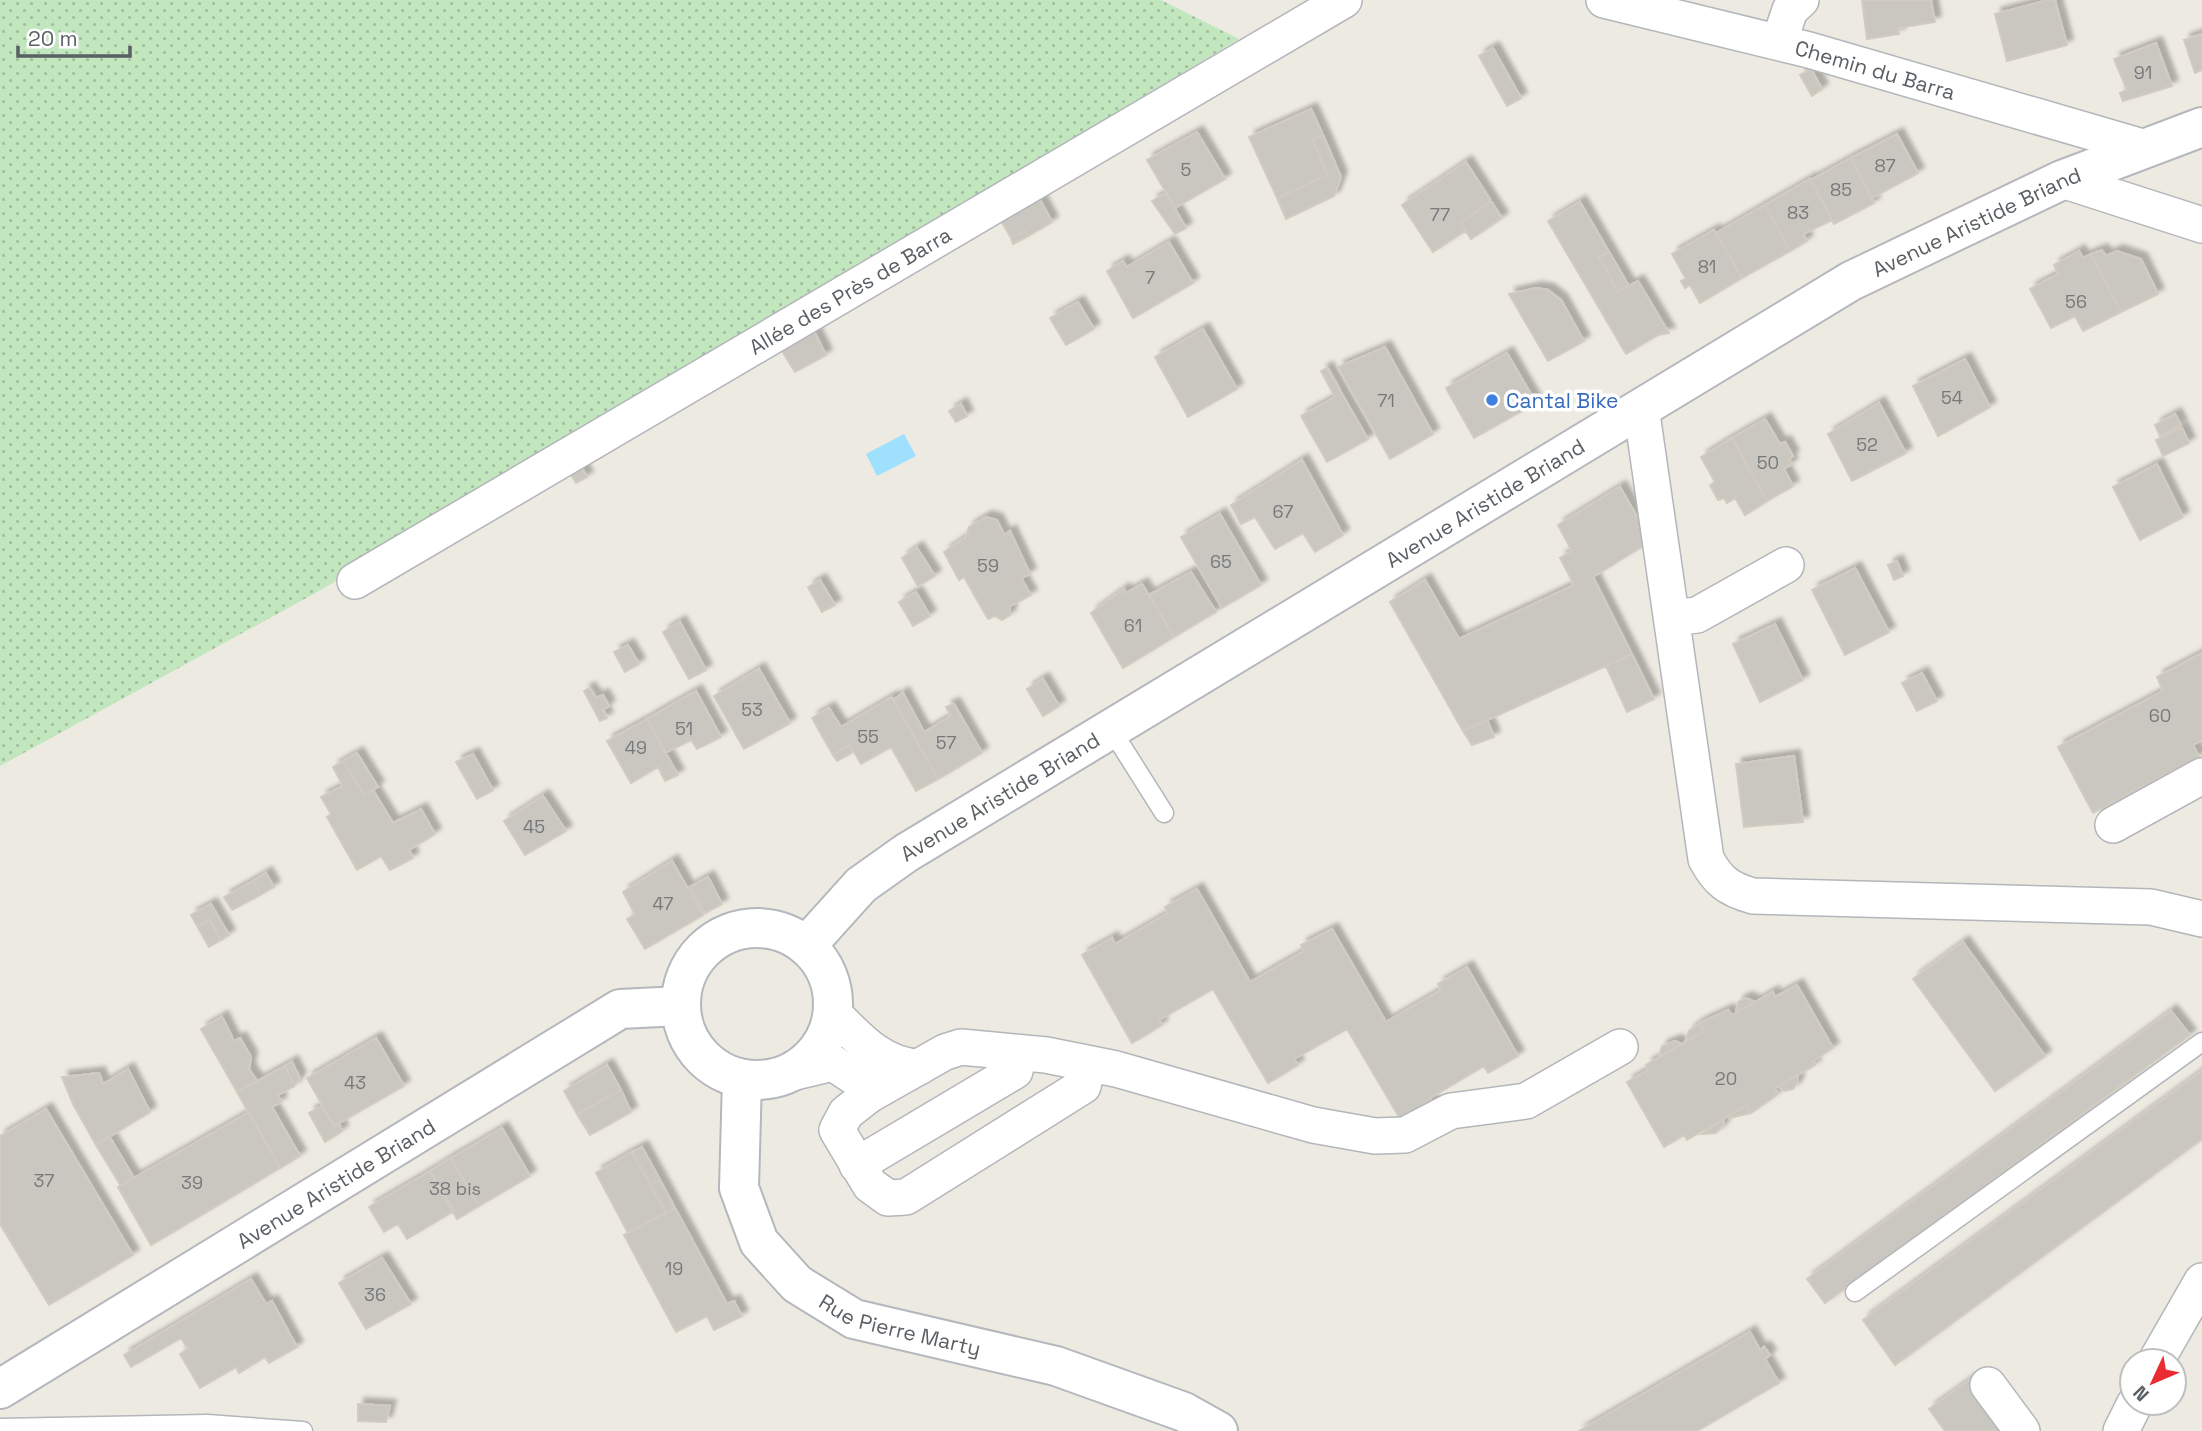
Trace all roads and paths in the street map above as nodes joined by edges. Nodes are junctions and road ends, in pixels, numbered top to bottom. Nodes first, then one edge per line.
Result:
1 (1343, 0) edge
2 (1604, 0) edge
3 (1801, 0) edge
4 (1779, 42) junction
5 (2202, 127) edge
6 (2146, 148) junction
7 (2062, 180) junction
8 (2202, 225) edge
9 (1641, 407) junction
10 (1786, 565) dead end
11 (355, 581) dead end
12 (1672, 618) junction
13 (1111, 729) junction
14 (2202, 776) edge
15 (1164, 813) dead end
16 (2113, 825) dead end
17 (2202, 919) edge
18 (806, 946) junction
19 (680, 1006) junction
20 (833, 1013) junction
21 (2202, 1042) edge
22 (1620, 1047) dead end
23 (1019, 1053) junction
24 (1088, 1064) junction
25 (919, 1067) junction
26 (791, 1073) junction
27 (742, 1079) junction
28 (869, 1095) junction
29 (857, 1165) junction
30 (2202, 1281) edge
31 (1855, 1292) dead end
32 (2164, 1347) edge
33 (1988, 1385) dead end
34 (0, 1389) edge
35 (0, 1428) edge
36 (303, 1431) edge
37 (1218, 1431) edge
38 (2022, 1431) edge

1 - 11 street, Allée des Près de Barra
2 - 4 street, Chemin du Barra
3 - 4 street
4 - 6 street, Chemin du Barra
5 - 6 main road, Avenue Aristide Briand
6 - 7 main road, Avenue Aristide Briand
7 - 8 street
7 - 9 main road, Avenue Aristide Briand
9 - 12 street
9 - 13 main road, Avenue Aristide Briand
10 - 12 street
12 - 17 street
13 - 15 lane
13 - 18 main road, Avenue Aristide Briand
14 - 16 street
18 - 19 main road
18 - 20 main road
19 - 27 main road
19 - 34 main road, Avenue Aristide Briand
20 - 25 street
20 - 26 main road
21 - 31 lane
22 - 24 street
23 - 24 street
23 - 25 street
23 - 29 street
24 - 29 street
25 - 28 street
26 - 27 main road
26 - 28 street
27 - 37 main road, Rue Pierre Marty
28 - 29 street
30 - 32 street
33 - 38 street
35 - 36 lane

